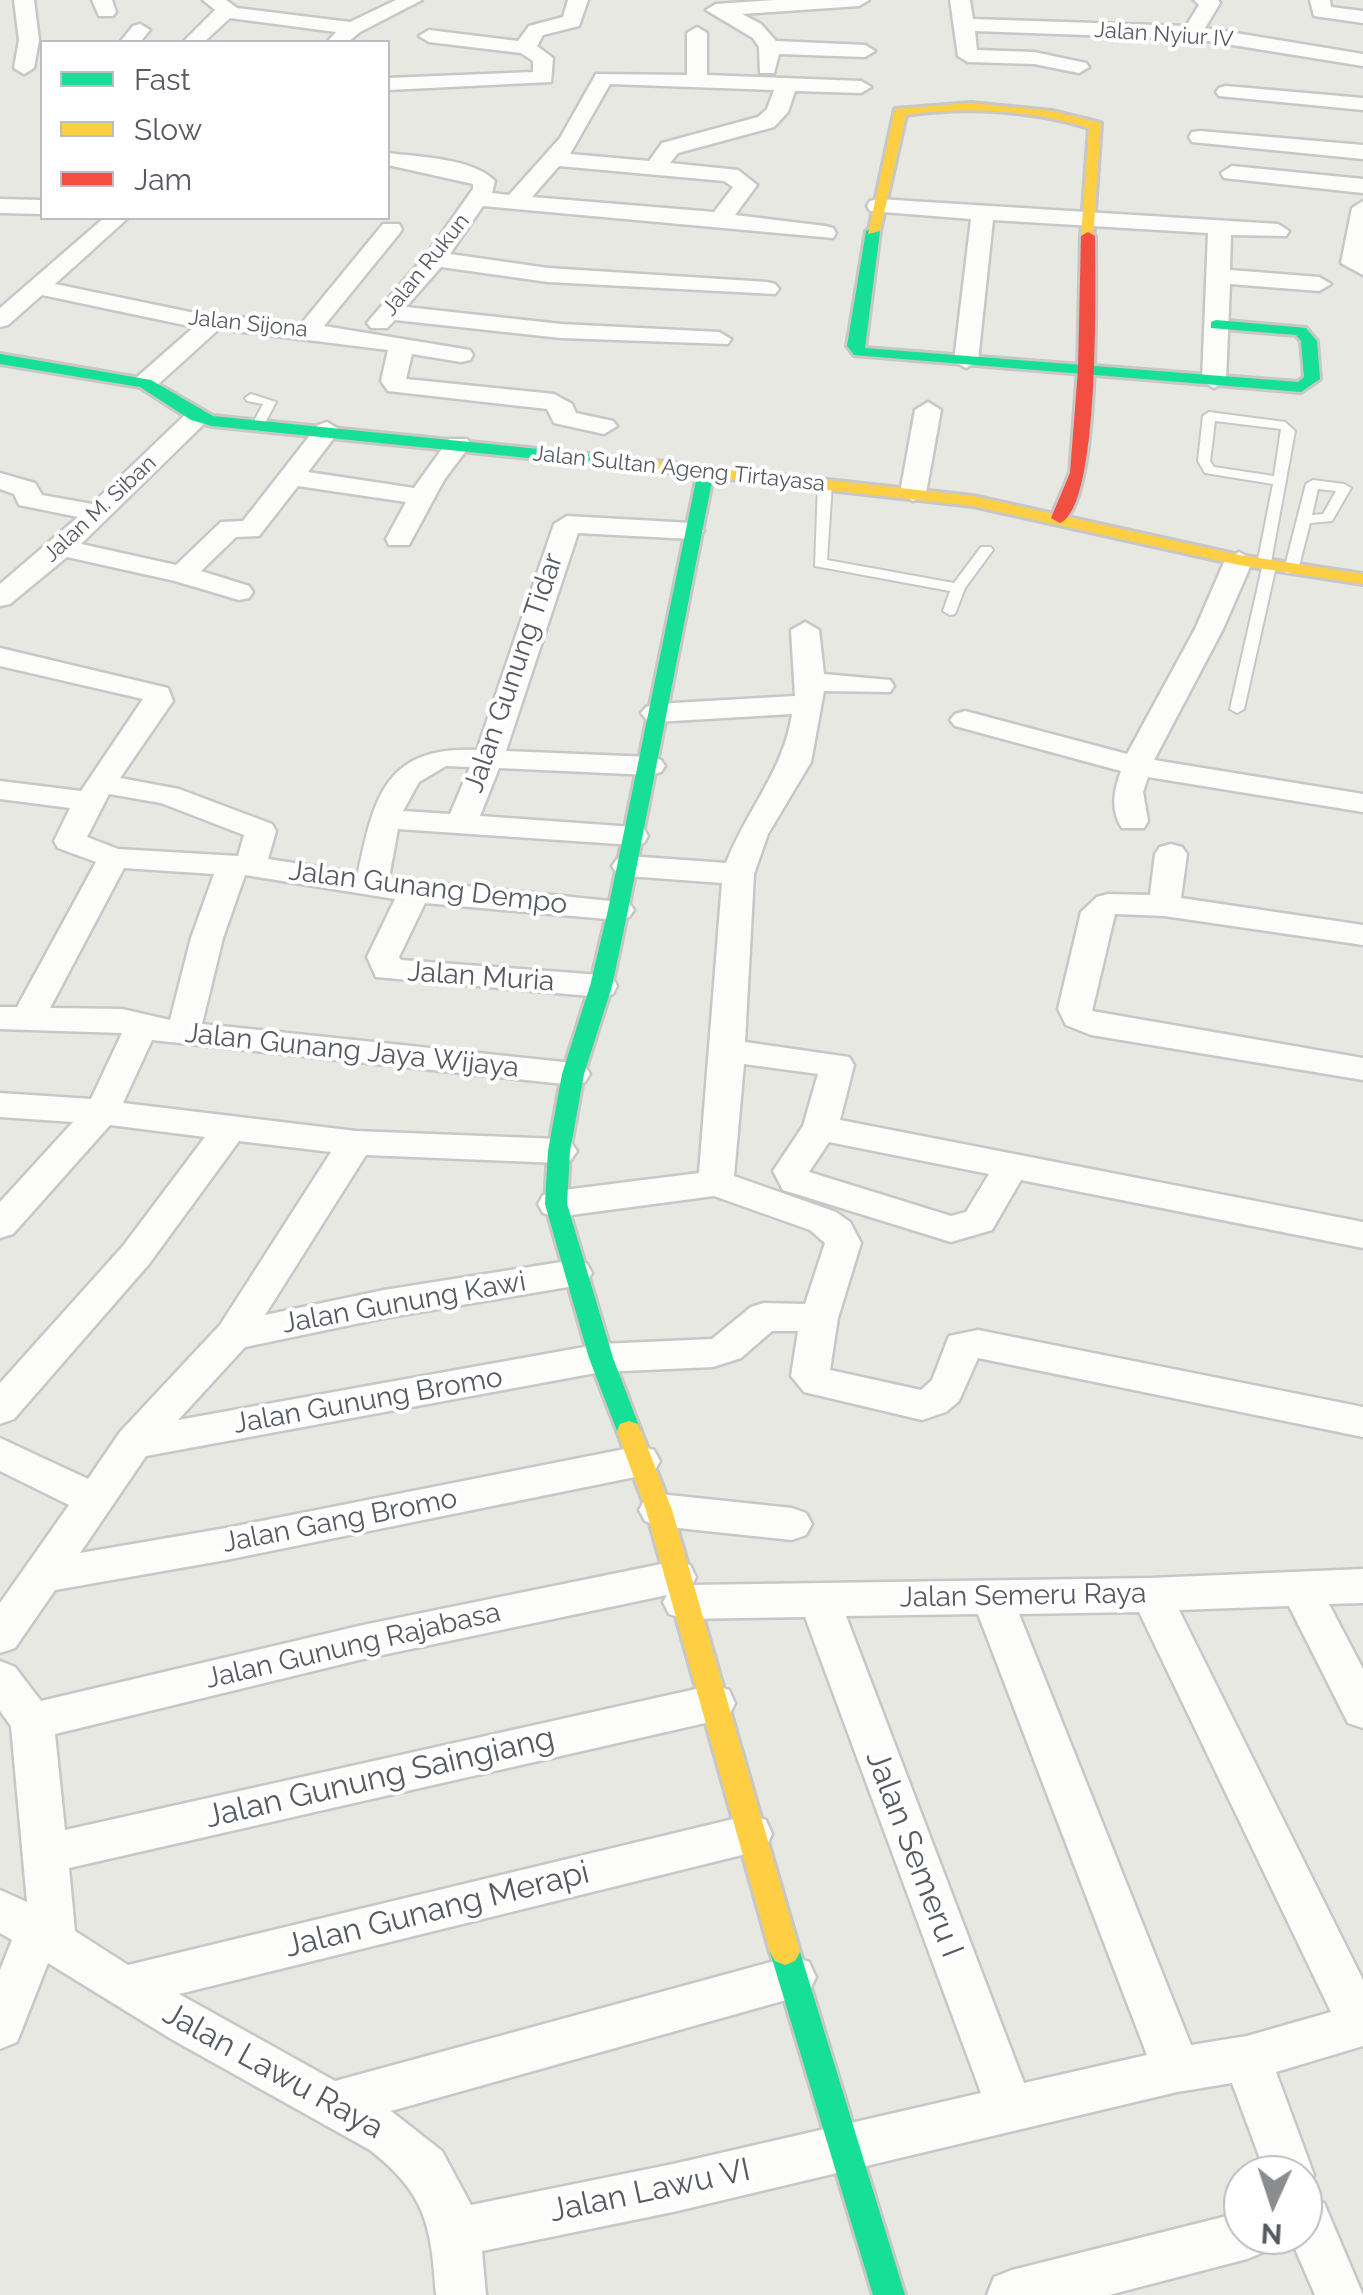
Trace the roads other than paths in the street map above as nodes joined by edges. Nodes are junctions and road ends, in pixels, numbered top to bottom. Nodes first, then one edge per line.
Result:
1 (24, 0) edge
2 (315, 0) edge
3 (412, 0) edge
4 (578, 0) edge
5 (860, 0) edge
6 (960, 0) edge
7 (1204, 0) edge
8 (1320, 0) edge
9 (791, 1) edge
10 (708, 5) edge
11 (220, 6) edge
12 (1363, 16) edge
13 (299, 21) junction
14 (962, 26) junction
15 (354, 28) junction
16 (697, 33) dead end
17 (1192, 33) junction
18 (429, 36) dead end
19 (194, 40) edge
20 (289, 40) edge
21 (339, 40) edge
22 (768, 46) junction
23 (526, 48) junction
24 (865, 51) dead end
25 (1363, 60) edge
26 (1080, 67) dead end
27 (0, 68) edge
28 (33, 70) edge
29 (574, 78) junction
30 (697, 81) junction
31 (390, 84) edge
32 (776, 84) junction
33 (861, 87) dead end
34 (1226, 92) dead end
35 (1363, 104) edge
36 (1200, 137) dead end
37 (1363, 152) edge
38 (390, 159) edge
39 (556, 159) junction
40 (656, 166) junction
41 (1232, 174) dead end
42 (1363, 186) edge
43 (481, 194) junction
44 (514, 203) junction
45 (0, 206) edge
46 (878, 206) junction
47 (40, 208) edge
48 (1363, 208) edge
49 (983, 212) junction
50 (644, 213) junction
51 (116, 220) edge
52 (720, 220) junction
53 (1088, 220) junction
54 (1220, 228) junction
55 (391, 229) dead end
56 (1278, 231) dead end
57 (824, 233) dead end
58 (633, 242) dead end
59 (435, 260) junction
60 (1363, 268) edge
61 (1218, 276) junction
62 (1319, 284) dead end
63 (36, 287) junction
64 (767, 289) dead end
65 (506, 297) junction
66 (391, 312) junction
67 (2, 316) edge
68 (213, 322) junction
69 (1216, 324) junction
70 (308, 331) junction
71 (364, 338) junction
72 (719, 340) dead end
73 (402, 344) junction
74 (461, 356) dead end
75 (0, 359) edge
76 (966, 362) junction
77 (1086, 370) junction
78 (1214, 381) junction
79 (145, 383) junction
80 (475, 394) junction
81 (251, 398) dead end
82 (928, 410) dead end
83 (197, 417) junction
84 (572, 422) junction
85 (604, 426) dead end
86 (257, 427) junction
87 (327, 430) junction
88 (452, 444) junction
89 (557, 456) junction
90 (706, 471) junction
91 (293, 477) junction
92 (0, 481) edge
93 (1280, 482) junction
94 (825, 484) junction
95 (913, 493) junction
96 (421, 497) junction
97 (100, 513) junction
98 (1060, 518) junction
99 (1303, 519) dead end
100 (691, 531) junction
101 (399, 540) dead end
102 (62, 548) junction
103 (986, 550) dead end
104 (1266, 565) junction
105 (182, 574) junction
106 (1363, 579) edge
107 (958, 588) junction
108 (239, 592) dead end
109 (0, 598) edge
110 (950, 610) dead end
111 (805, 630) dead end
112 (0, 657) edge
113 (880, 686) dead end
114 (809, 693) junction
115 (1238, 708) dead end
116 (656, 713) junction
117 (965, 720) dead end
118 (488, 760) junction
119 (650, 766) junction
120 (1140, 767) junction
121 (0, 790) edge
122 (95, 792) junction
123 (1363, 803) edge
124 (386, 820) junction
125 (1133, 821) dead end
126 (460, 826) junction
127 (630, 851) junction
128 (1172, 854) dead end
129 (114, 858) junction
130 (244, 866) junction
131 (738, 874) junction
132 (372, 884) junction
133 (414, 892) junction
134 (1164, 906) junction
135 (618, 910) junction
136 (1363, 935) edge
137 (600, 986) junction
138 (14, 1018) edge
139 (142, 1028) junction
140 (184, 1034) junction
141 (728, 1051) junction
142 (1363, 1069) edge
143 (568, 1073) junction
144 (0, 1105) edge
145 (102, 1112) junction
146 (230, 1128) junction
147 (820, 1128) junction
148 (356, 1143) junction
149 (559, 1151) junction
150 (1012, 1166) junction
151 (17, 1183) edge
152 (716, 1183) junction
153 (556, 1204) junction
154 (0, 1225) edge
155 (1363, 1235) edge
156 (574, 1272) junction
157 (818, 1318) junction
158 (234, 1335) junction
159 (602, 1358) junction
160 (0, 1409) edge
161 (1363, 1422) edge
162 (134, 1443) junction
163 (0, 1452) edge
164 (640, 1461) junction
165 (94, 1500) junction
166 (659, 1510) junction
167 (792, 1524) dead end
168 (40, 1576) junction
169 (1363, 1586) edge
170 (680, 1589) junction
171 (1302, 1591) junction
172 (991, 1595) junction
173 (1151, 1595) junction
174 (819, 1600) junction
175 (0, 1636) edge
176 (0, 1679) edge
177 (714, 1703) junction
178 (1363, 1710) edge
179 (32, 1721) junction
180 (750, 1834) junction
181 (46, 1854) junction
182 (31, 1928) edge
183 (794, 1977) junction
184 (124, 1987) junction
185 (1362, 2024) edge
186 (0, 2028) edge
187 (1246, 2058) junction
188 (1177, 2070) junction
189 (332, 2105) junction
190 (1010, 2108) junction
191 (841, 2146) junction
192 (1282, 2155) edge
193 (457, 2232) junction
194 (1223, 2241) edge
195 (1323, 2255) edge
196 (461, 2295) edge
197 (889, 2295) edge
198 (1012, 2295) edge
199 (1341, 2295) edge

1 - 28 street
2 - 13 street
3 - 15 street
4 - 23 street
5 - 9 street
6 - 14 street
7 - 17 street
8 - 12 street
9 - 10 street
10 - 22 street
11 - 13 street
11 - 19 street
13 - 15 street
13 - 20 street
14 - 17 street, Jalan Nyiur IV
14 - 26 street
15 - 21 street
16 - 30 street
17 - 25 street, Jalan Nyiur IV
18 - 23 street
22 - 24 street
22 - 32 street
23 - 29 street
27 - 28 street
29 - 30 street
29 - 31 street
29 - 39 street
30 - 32 street
32 - 33 street
32 - 40 street
34 - 35 street
36 - 37 street
38 - 43 street
39 - 40 street
39 - 44 street
40 - 52 street
41 - 42 street
43 - 44 street
43 - 59 street, Jalan Rukun
44 - 50 street
45 - 47 street
46 - 49 street
46 - 53 street
46 - 76 street
48 - 60 street
49 - 53 street
49 - 76 street
50 - 52 street
50 - 58 street
51 - 63 street
52 - 57 street
53 - 54 street
53 - 77 street
54 - 56 street
54 - 61 street
55 - 70 street
59 - 65 street
59 - 66 street, Jalan Rukun
61 - 62 street
61 - 69 street
63 - 67 street
63 - 68 street, Jalan Sijona
64 - 65 street
65 - 66 street
65 - 72 street
66 - 71 street, Jalan Rukun
68 - 70 street, Jalan Sijona
68 - 79 street
69 - 78 street
69 - 78 street
70 - 71 street, Jalan Sijona
71 - 73 street, Jalan Sijona
73 - 74 street, Jalan Sijona
73 - 80 street
75 - 79 street, Jalan Sultan Ageng Tirtayasa
76 - 77 street
77 - 78 street
77 - 98 street
79 - 83 street, Jalan Sultan Ageng Tirtayasa
80 - 84 street
80 - 88 street
81 - 86 lane
82 - 95 street
83 - 86 street, Jalan Sultan Ageng Tirtayasa
83 - 97 street, Jalan M. Siban
84 - 85 street
84 - 89 street
86 - 87 street, Jalan Sultan Ageng Tirtayasa
87 - 88 street, Jalan Sultan Ageng Tirtayasa
87 - 91 street
88 - 89 street, Jalan Sultan Ageng Tirtayasa
88 - 96 street
89 - 90 street, Jalan Sultan Ageng Tirtayasa
90 - 94 street, Jalan Sultan Ageng Tirtayasa
90 - 100 street
91 - 96 street
91 - 105 street
92 - 97 street
93 - 93 lane
93 - 104 lane
94 - 95 street, Jalan Sultan Ageng Tirtayasa
94 - 107 lane
95 - 98 street, Jalan Sultan Ageng Tirtayasa
96 - 101 street
97 - 102 street, Jalan M. Siban
98 - 104 street, Jalan Sultan Ageng Tirtayasa
99 - 104 lane
100 - 116 street
100 - 118 street, Jalan Gunung Tidar
102 - 105 street
102 - 109 street, Jalan M. Siban
103 - 107 lane
104 - 106 street, Jalan Sultan Ageng Tirtayasa
104 - 115 lane
104 - 120 street
105 - 108 street
107 - 110 lane
111 - 114 street
112 - 122 street
113 - 114 street
114 - 116 street
114 - 131 street
116 - 119 street
117 - 120 street
118 - 119 street
118 - 124 street
118 - 126 street, Jalan Gunung Tidar
119 - 127 street
120 - 123 street
120 - 125 street
121 - 122 street
122 - 129 street, Jalan Gunang Dempo
122 - 130 street
124 - 126 street
124 - 132 street
126 - 127 street
127 - 131 street
127 - 135 street
128 - 134 street
129 - 130 street, Jalan Gunang Dempo
129 - 138 street
130 - 132 street, Jalan Gunang Dempo
130 - 140 street
131 - 141 street
132 - 133 street, Jalan Gunang Dempo
133 - 135 street, Jalan Gunang Dempo
133 - 137 street, Jalan Muria
134 - 136 street
134 - 142 street
135 - 137 street
137 - 143 street
138 - 139 street, Jalan Gunang Jaya Wijaya
139 - 140 street, Jalan Gunang Jaya Wijaya
139 - 145 street
140 - 143 street, Jalan Gunang Jaya Wijaya
141 - 147 street
141 - 152 street
143 - 149 street
144 - 145 street
145 - 146 street
145 - 151 street
146 - 148 street
146 - 160 street
147 - 150 street
147 - 150 street
148 - 149 street
148 - 158 street
149 - 153 street
150 - 155 street
151 - 154 street
152 - 153 street
152 - 157 street
153 - 156 street
156 - 158 street, Jalan Gunung Kawi
156 - 159 street
157 - 159 street, Jalan Gunung Bromo
157 - 161 street
158 - 162 street
159 - 162 street, Jalan Gunung Bromo
159 - 164 street
162 - 165 street
163 - 165 street
164 - 166 street
164 - 168 street, Jalan Gang Bromo
165 - 168 street
166 - 167 street
166 - 170 street
168 - 175 street
169 - 171 street, Jalan Semeru Raya
170 - 174 street, Jalan Semeru Raya
170 - 177 street
170 - 179 street, Jalan Gunung Rajabasa
171 - 173 street, Jalan Semeru Raya
171 - 178 street
172 - 173 street, Jalan Semeru Raya
172 - 174 street, Jalan Semeru Raya
172 - 188 street
173 - 185 street
174 - 190 street, Jalan Semeru I
176 - 179 street
177 - 180 street
177 - 181 street, Jalan Gunung Saingiang
179 - 181 street
180 - 183 street
180 - 184 street, Jalan Gunang Merapi
181 - 182 street
182 - 184 street, Jalan Lawu Raya
182 - 186 street
183 - 189 street
183 - 191 street
184 - 189 street, Jalan Lawu Raya
185 - 187 street, Jalan Lawu VI
187 - 188 street, Jalan Lawu VI
187 - 192 street
188 - 190 street, Jalan Lawu VI
189 - 193 street, Jalan Lawu Raya
190 - 191 street, Jalan Lawu VI
191 - 193 street, Jalan Lawu VI
191 - 197 street
193 - 196 street, Jalan Lawu Raya
194 - 198 street
195 - 199 street

